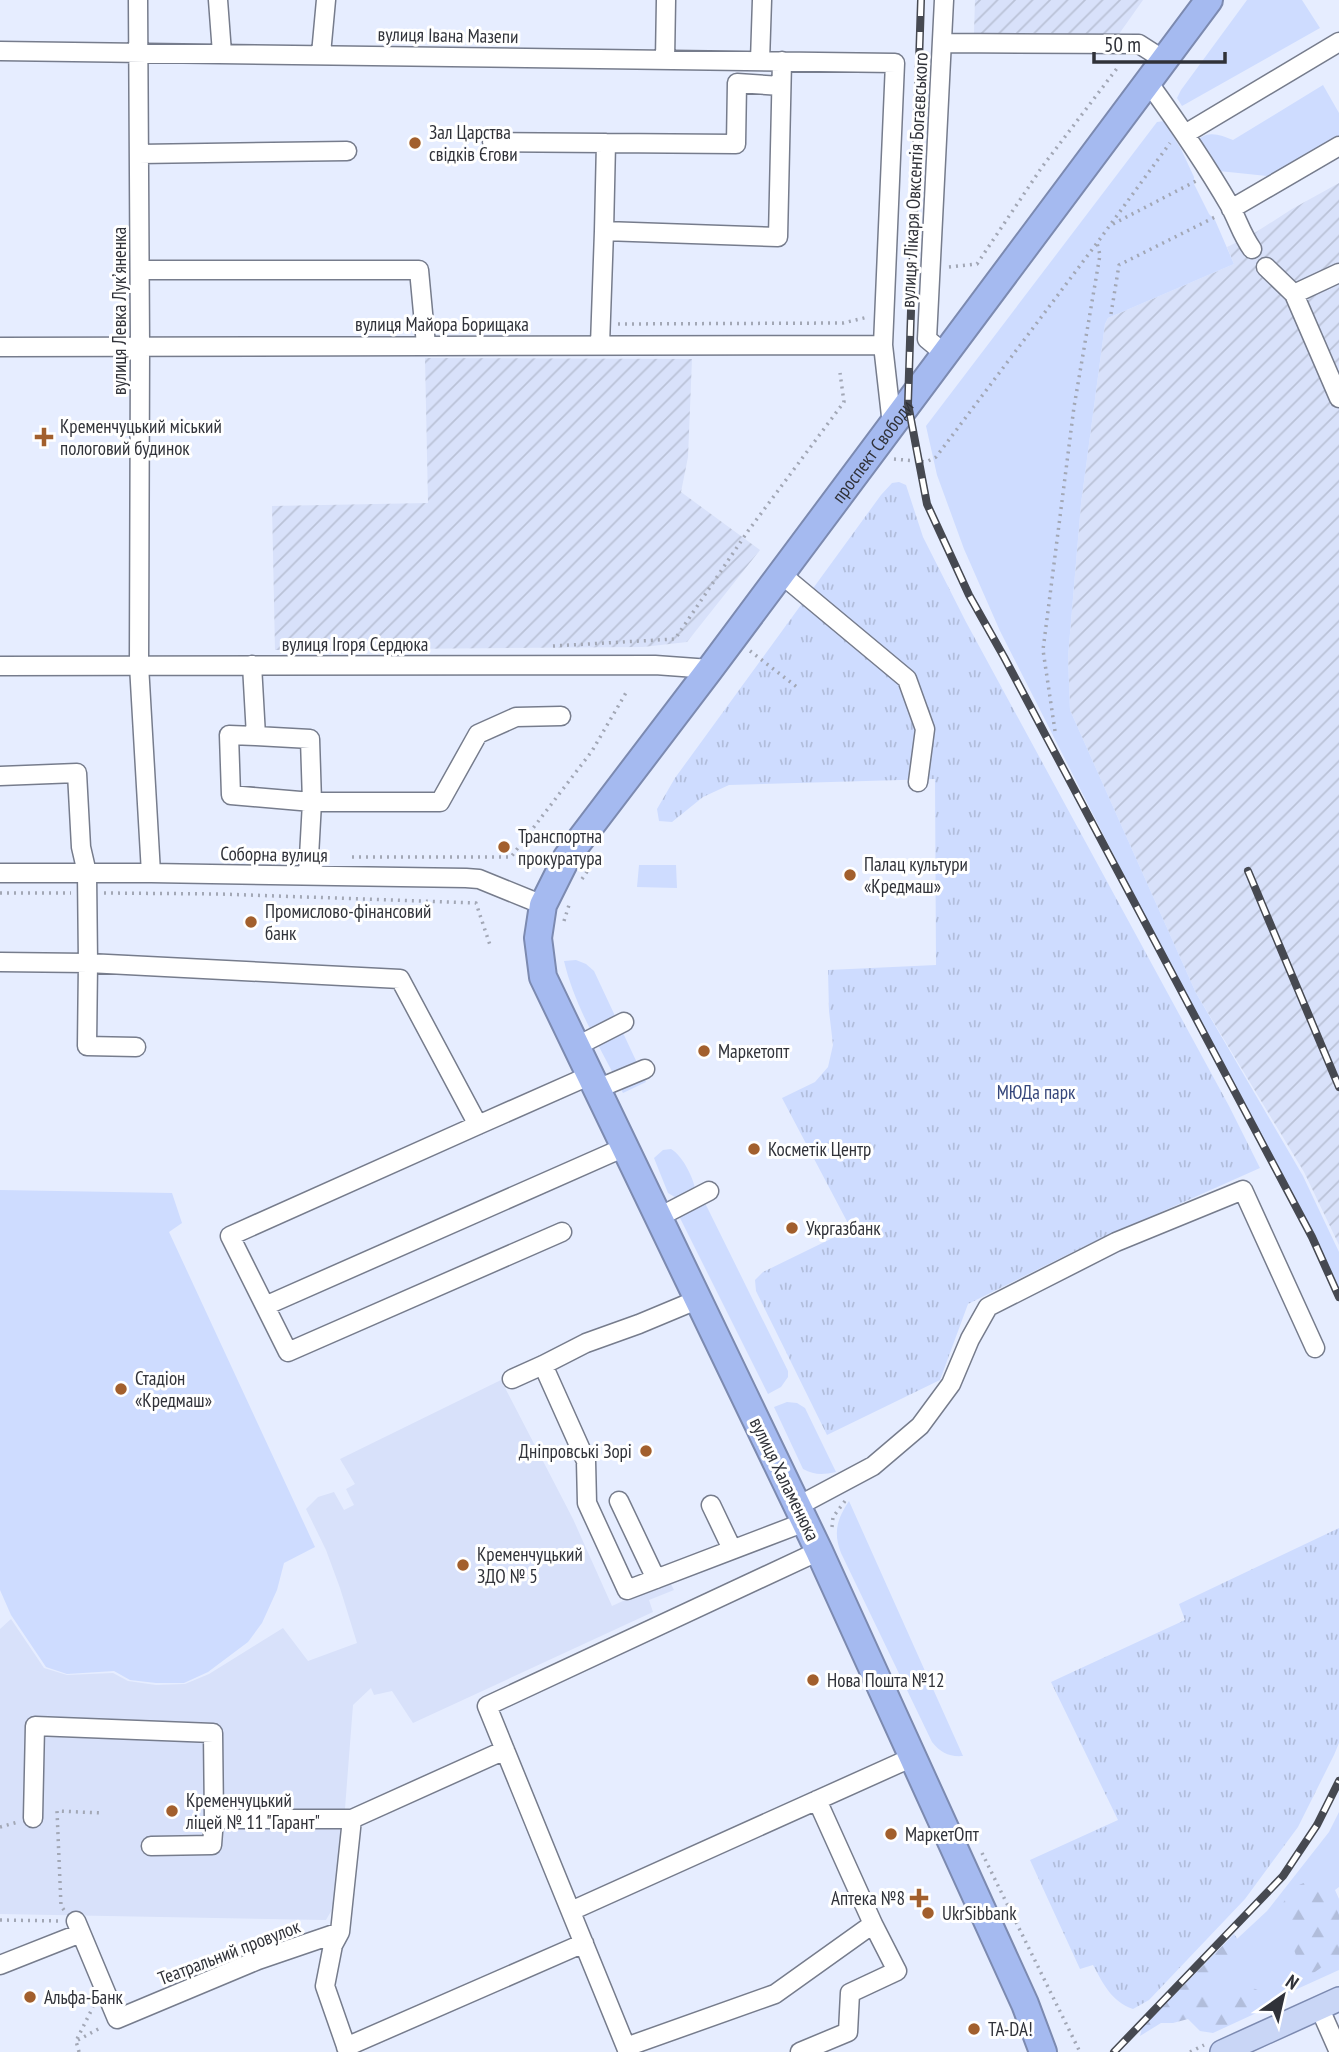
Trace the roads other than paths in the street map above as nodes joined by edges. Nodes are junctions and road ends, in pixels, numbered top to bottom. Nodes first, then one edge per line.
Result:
1 (138, 0) edge
2 (218, 0) edge
3 (326, 0) edge
4 (666, 0) edge
5 (762, 0) edge
6 (944, 0) edge
7 (1209, 0) edge
8 (1339, 42) edge
9 (942, 43) junction
10 (0, 51) edge
11 (139, 52) junction
12 (222, 53) junction
13 (321, 54) junction
14 (665, 60) junction
15 (1164, 60) junction
16 (760, 61) junction
17 (782, 61) junction
18 (1148, 82) junction
19 (781, 86) junction
20 (1185, 134) junction
21 (492, 142) dead end
22 (606, 143) junction
23 (1339, 146) edge
24 (347, 152) dead end
25 (139, 154) junction
26 (1231, 209) junction
27 (604, 231) junction
28 (1252, 249) dead end
29 (1266, 267) dead end
30 (140, 270) junction
31 (1339, 273) edge
32 (1294, 294) junction
33 (141, 345) junction
34 (426, 345) junction
35 (600, 345) junction
36 (883, 345) junction
37 (0, 347) edge
38 (945, 354) junction
39 (1339, 398) edge
40 (892, 425) junction
41 (781, 574) junction
42 (139, 665) junction
43 (253, 665) junction
44 (0, 666) edge
45 (710, 669) junction
46 (561, 716) dead end
47 (256, 736) junction
48 (0, 776) edge
49 (918, 782) dead end
50 (313, 802) junction
51 (0, 873) edge
52 (87, 873) junction
53 (151, 873) junction
54 (308, 875) junction
55 (542, 905) junction
56 (0, 962) edge
57 (88, 963) junction
58 (624, 1022) dead end
59 (577, 1046) junction
60 (136, 1047) dead end
61 (645, 1069) dead end
62 (594, 1082) junction
63 (478, 1125) junction
64 (625, 1147) junction
65 (709, 1191) dead end
66 (659, 1217) junction
67 (562, 1232) dead end
68 (699, 1299) junction
69 (265, 1306) junction
70 (1315, 1348) dead end
71 (543, 1366) junction
72 (512, 1379) dead end
73 (619, 1501) dead end
74 (711, 1505) dead end
75 (801, 1514) junction
76 (732, 1549) junction
77 (819, 1551) junction
78 (656, 1579) junction
79 (505, 1750) junction
80 (913, 1757) junction
81 (817, 1800) junction
82 (33, 1818) dead end
83 (214, 1819) junction
84 (352, 1819) junction
85 (151, 1846) dead end
86 (571, 1911) junction
87 (873, 1924) junction
88 (340, 1932) junction
89 (584, 1943) junction
90 (0, 1965) edge
91 (1329, 2004) edge
92 (627, 2049) edge
93 (347, 2050) edge
94 (800, 2052) edge
95 (1043, 2052) edge
96 (1222, 2052) edge
97 (1339, 2052) edge

1 - 11 street, вулиця Левка Лукʼяненка
2 - 12 street
3 - 13 street
4 - 14 street
5 - 16 street
6 - 9 street, вулиця Лікаря Овксентія Богаєвського
7 - 15 highway, проспект Свободи
8 - 20 street
9 - 15 street
9 - 38 street, вулиця Лікаря Овксентія Богаєвського
10 - 11 street, вулиця Івана Мазепи
11 - 12 street, вулиця Івана Мазепи
11 - 25 street, вулиця Левка Лукʼяненка
12 - 13 street, вулиця Івана Мазепи
13 - 14 street, вулиця Івана Мазепи
14 - 16 street, вулиця Івана Мазепи
15 - 18 highway, проспект Свободи
16 - 17 street, вулиця Івана Мазепи
17 - 19 street
17 - 36 street, вулиця Івана Мазепи
18 - 20 street
18 - 38 highway, проспект Свободи
19 - 22 street
19 - 27 street
20 - 26 street
21 - 22 street
22 - 27 street
23 - 26 street
24 - 25 street
25 - 30 street, вулиця Левка Лукʼяненка
26 - 28 street
27 - 35 street
29 - 32 street
30 - 33 street, вулиця Левка Лукʼяненка
30 - 34 street
31 - 32 street
32 - 39 street
33 - 34 street, вулиця Майора Борищака
33 - 37 street, вулиця Майора Борищака
33 - 42 street, вулиця Левка Лукʼяненка
34 - 35 street, вулиця Майора Борищака
35 - 36 street, вулиця Майора Борищака
36 - 40 street
38 - 40 highway, проспект Свободи
40 - 41 highway, проспект Свободи
41 - 45 highway, проспект Свободи
41 - 49 street
42 - 43 street, вулиця Ігоря Сердюка
42 - 44 street, вулиця Ігоря Сердюка
42 - 53 street, вулиця Левка Лукʼяненка
43 - 45 street, вулиця Ігоря Сердюка
43 - 47 street
45 - 55 highway, проспект Свободи
46 - 50 street
47 - 50 street
47 - 50 street
48 - 52 street
50 - 54 street
51 - 52 street, Соборна вулиця
52 - 53 street, Соборна вулиця
52 - 57 street
53 - 54 street, Соборна вулиця
54 - 55 street, Соборна вулиця
55 - 59 highway, вулиця Халаменюка
56 - 57 street
57 - 60 street
57 - 63 street
58 - 59 street
59 - 62 highway, вулиця Халаменюка
61 - 62 street
62 - 63 street
62 - 64 highway, вулиця Халаменюка
63 - 69 street
64 - 66 highway, вулиця Халаменюка
64 - 69 street
65 - 66 street
66 - 68 highway, вулиця Халаменюка
67 - 69 street
68 - 71 street
68 - 75 highway, вулиця Халаменюка
70 - 75 street
71 - 72 street
71 - 78 street
73 - 78 street
74 - 76 street
75 - 76 street
75 - 77 highway, вулиця Халаменюка
76 - 78 street
77 - 79 street
77 - 80 highway, вулиця Халаменюка
79 - 84 street
79 - 86 street
80 - 81 street
80 - 95 highway, вулиця Халаменюка
81 - 86 street
81 - 87 street
82 - 83 street
83 - 84 street
83 - 85 street
84 - 88 street
86 - 89 street
87 - 92 street
87 - 94 street
88 - 90 street, Театральний провулок
88 - 93 street
89 - 92 street
89 - 93 street
91 - 96 main road
91 - 97 street

